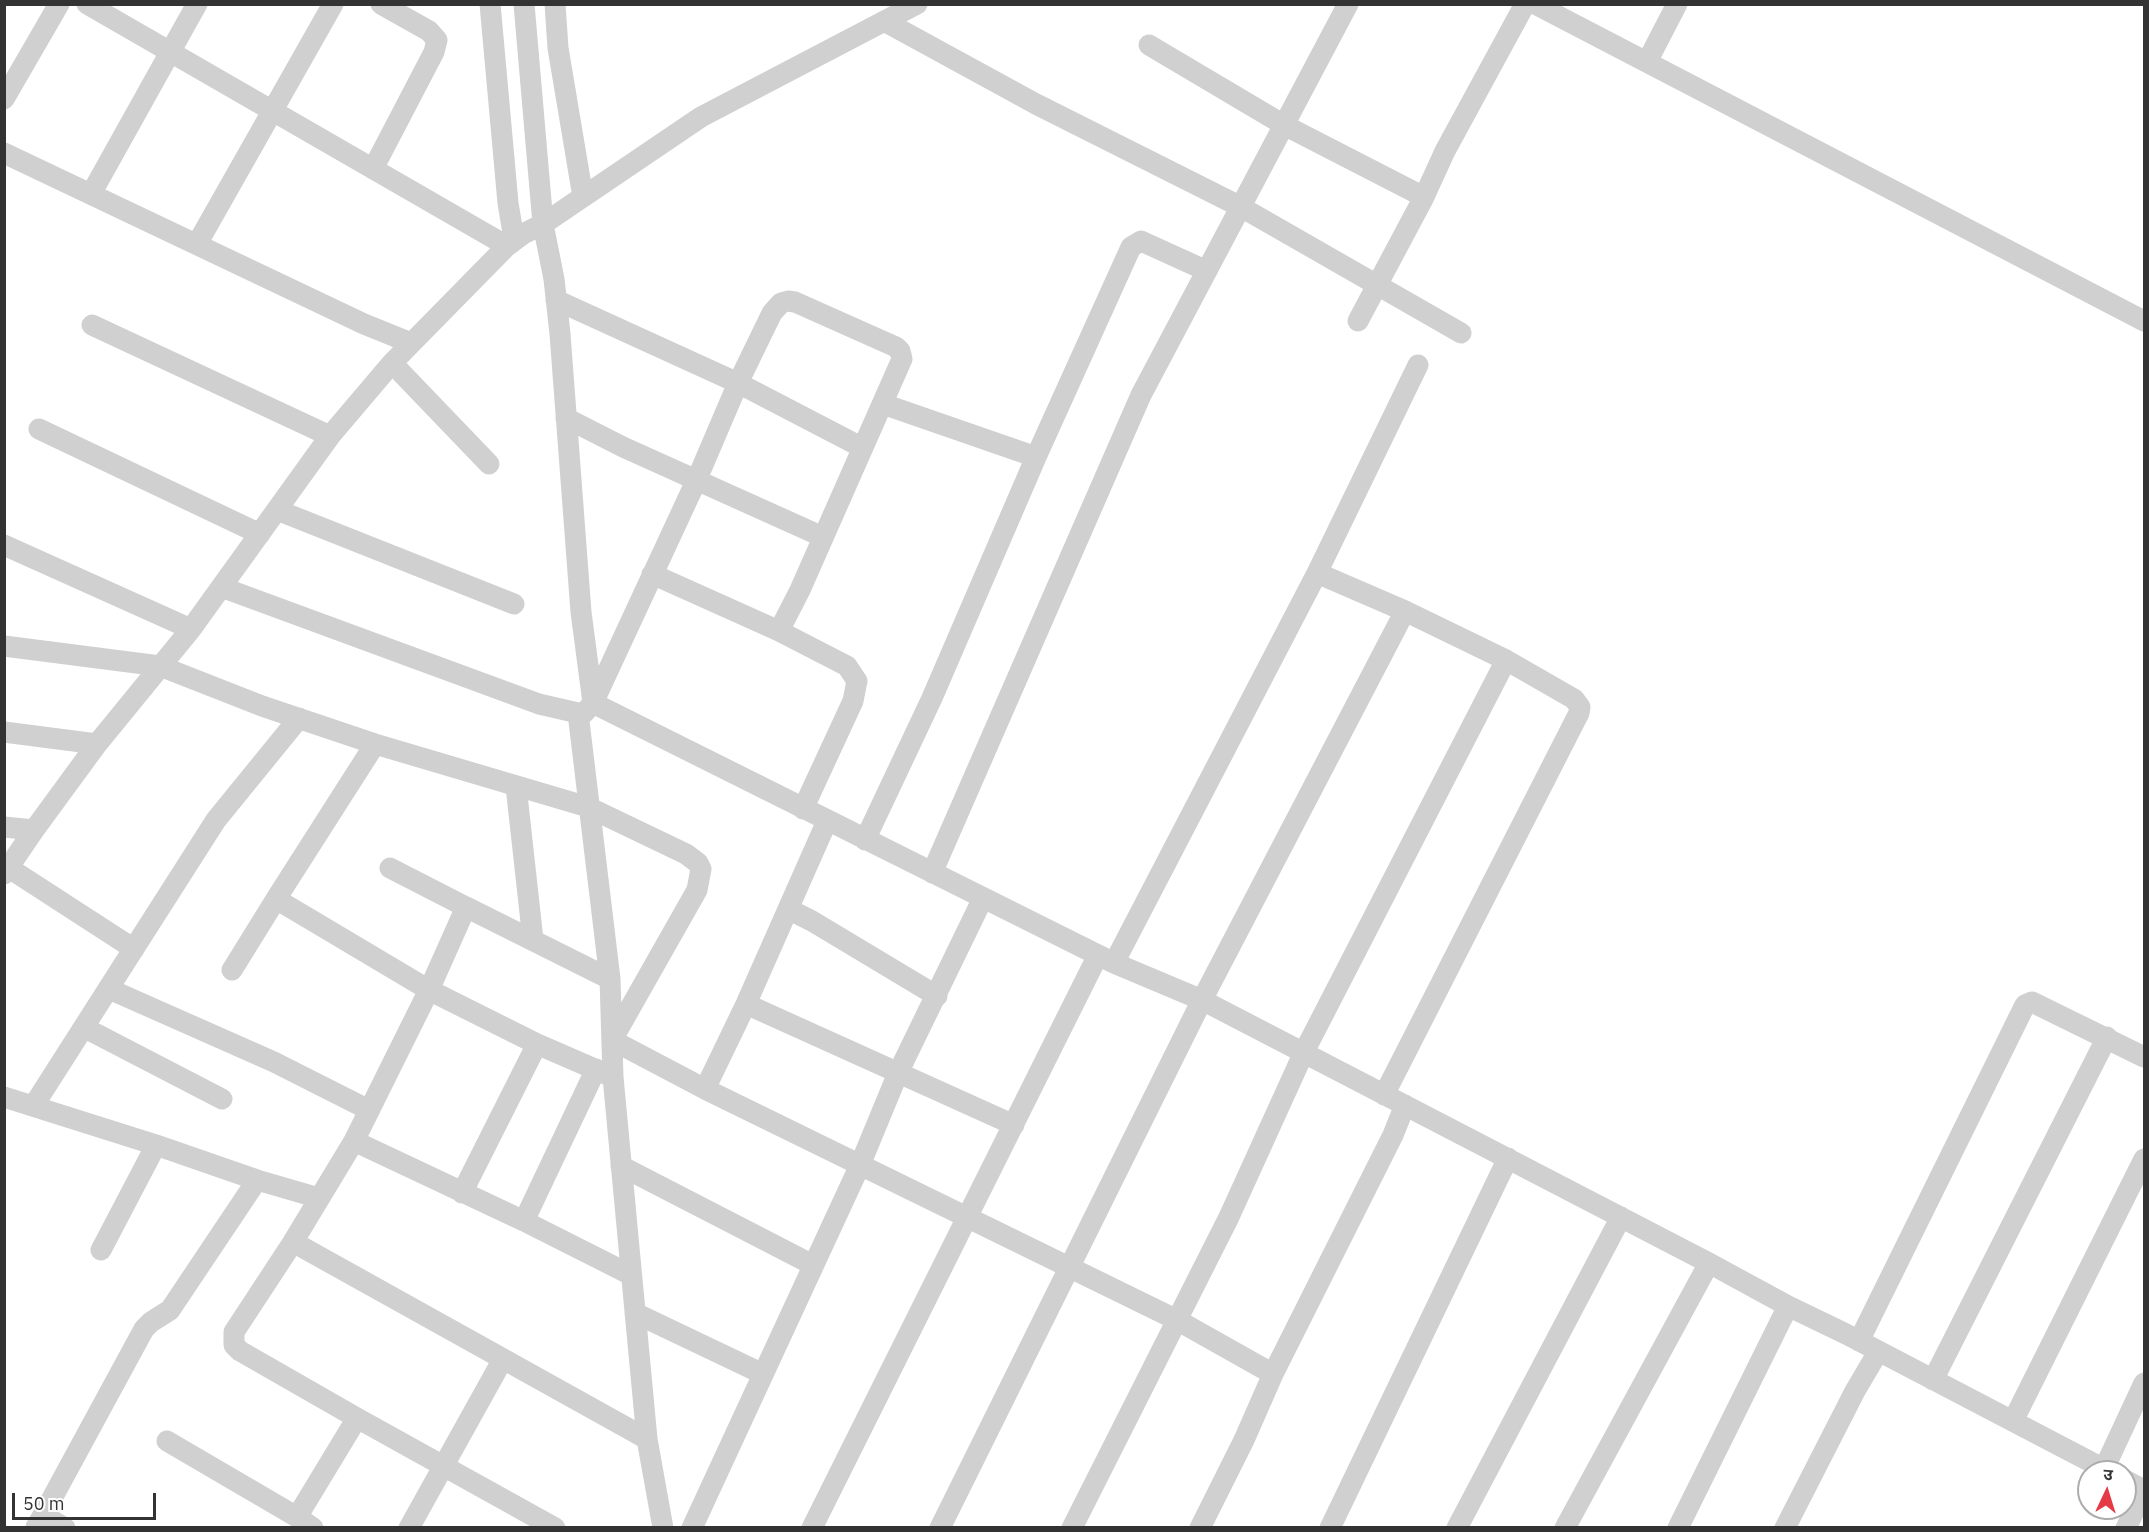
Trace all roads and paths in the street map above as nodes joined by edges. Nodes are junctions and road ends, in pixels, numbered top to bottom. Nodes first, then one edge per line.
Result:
1 (59, 4) edge
2 (87, 4) edge
3 (196, 4) edge
4 (333, 4) edge
5 (381, 4) edge
6 (490, 4) edge
7 (524, 4) edge
8 (555, 4) edge
9 (916, 4) edge
10 (1348, 4) edge
11 (1525, 4) edge
12 (1535, 4) edge
13 (1677, 4) edge
14 (884, 21) junction
15 (1149, 45) dead end
16 (170, 52) junction
17 (1647, 62) junction
18 (4, 99) edge
19 (273, 111) junction
20 (1284, 125) junction
21 (4, 153) edge
22 (374, 169) junction
23 (91, 194) junction
24 (583, 196) junction
25 (1424, 197) junction
26 (1240, 207) junction
27 (525, 234) junction
28 (197, 244) junction
29 (1207, 271) junction
30 (1376, 286) junction
31 (556, 300) junction
32 (1358, 321) dead end
33 (2145, 321) edge
34 (92, 325) dead end
35 (1461, 333) dead end
36 (411, 344) junction
37 (392, 363) junction
38 (1418, 365) dead end
39 (738, 383) junction
40 (883, 404) junction
41 (566, 418) junction
42 (39, 429) dead end
43 (330, 436) junction
44 (863, 448) junction
45 (1035, 458) junction
46 (489, 464) dead end
47 (697, 479) junction
48 (278, 510) junction
49 (260, 534) junction
50 (823, 537) junction
51 (4, 545) edge
52 (1317, 573) junction
53 (652, 574) junction
54 (221, 587) junction
55 (514, 604) dead end
56 (1406, 611) junction
57 (191, 629) junction
58 (779, 631) junction
59 (4, 646) edge
60 (1506, 660) junction
61 (160, 666) junction
62 (585, 708) junction
63 (299, 718) junction
64 (4, 732) edge
65 (97, 744) junction
66 (375, 744) junction
67 (516, 786) junction
68 (588, 807) junction
69 (803, 809) junction
70 (827, 821) junction
71 (4, 827) edge
72 (34, 830) junction
73 (865, 840) junction
74 (390, 867) dead end
75 (7, 871) edge
76 (932, 873) junction
77 (983, 898) junction
78 (276, 899) junction
79 (466, 907) junction
80 (788, 909) junction
81 (533, 940) junction
82 (134, 949) junction
83 (1106, 959) junction
84 (232, 970) dead end
85 (610, 979) junction
86 (109, 989) junction
87 (429, 990) junction
88 (937, 996) junction
89 (1202, 1000) junction
90 (746, 1004) junction
91 (85, 1028) junction
92 (2107, 1037) junction
93 (612, 1040) junction
94 (537, 1044) junction
95 (1304, 1052) junction
96 (2145, 1057) edge
97 (605, 1073) junction
98 (898, 1073) junction
99 (705, 1089) junction
100 (1384, 1095) junction
101 (4, 1097) edge
102 (222, 1099) dead end
103 (34, 1105) junction
104 (1406, 1106) junction
105 (369, 1110) junction
106 (1014, 1125) junction
107 (354, 1141) junction
108 (156, 1145) junction
109 (1508, 1158) junction
110 (2145, 1159) edge
111 (860, 1165) junction
112 (621, 1166) junction
113 (257, 1180) junction
114 (462, 1193) junction
115 (319, 1198) junction
116 (1621, 1217) junction
117 (967, 1219) junction
118 (524, 1221) junction
119 (293, 1242) junction
120 (101, 1250) dead end
121 (1709, 1263) junction
122 (813, 1265) junction
123 (1069, 1268) junction
124 (631, 1275) junction
125 (1788, 1306) junction
126 (635, 1313) junction
127 (1177, 1320) junction
128 (1859, 1341) junction
129 (1878, 1352) junction
130 (503, 1359) junction
131 (763, 1374) junction
132 (1273, 1374) junction
133 (1933, 1380) junction
134 (2145, 1383) edge
135 (357, 1419) junction
136 (2013, 1421) junction
137 (647, 1439) junction
138 (167, 1441) dead end
139 (2088, 1460) edge
140 (2111, 1460) edge
141 (443, 1466) junction
142 (2145, 1491) edge
143 (39, 1521) edge
144 (305, 1522) edge
145 (664, 1526) edge
146 (66, 1527) edge
147 (409, 1527) edge
148 (555, 1527) edge
149 (692, 1527) edge
150 (812, 1527) edge
151 (940, 1527) edge
152 (1072, 1527) edge
153 (1200, 1527) edge
154 (1330, 1527) edge
155 (1456, 1527) edge
156 (1564, 1527) edge
157 (1678, 1527) edge
158 (1785, 1527) edge
159 (2126, 1527) edge

1 - 18 street
2 - 16 street
3 - 16 street
4 - 19 street
5 - 22 street
6 - 27 street
7 - 27 street
8 - 24 street
9 - 14 street
10 - 20 street
11 - 25 street
12 - 17 street
13 - 17 street
14 - 24 street
14 - 26 street
15 - 20 street
16 - 19 street
16 - 23 street
17 - 33 street
19 - 22 street
19 - 28 street
20 - 25 street
20 - 26 street
21 - 23 street
22 - 27 street
23 - 28 street
24 - 27 street
25 - 30 street
26 - 29 street
26 - 30 street
27 - 31 street
27 - 36 street
28 - 36 street
29 - 45 street
29 - 76 street
30 - 32 street
30 - 35 street
31 - 39 street
31 - 41 street
34 - 43 street
36 - 37 street
37 - 43 street
37 - 46 street
38 - 52 street
39 - 40 street
39 - 44 street
39 - 47 street
40 - 44 street
40 - 45 street
41 - 47 street
41 - 62 street
42 - 49 street
43 - 48 street
44 - 50 street
45 - 73 street
47 - 50 street
47 - 53 street
48 - 49 street
48 - 55 street
49 - 54 street
50 - 58 street
51 - 57 street
52 - 56 street
52 - 83 street
53 - 58 street
53 - 62 street
54 - 57 street
54 - 62 street
56 - 60 street
56 - 89 street
57 - 61 street
58 - 69 street
59 - 61 street
60 - 95 street
60 - 100 street
61 - 63 street
61 - 65 street
62 - 68 street
62 - 69 street
63 - 66 street
63 - 82 street
64 - 65 street
65 - 72 street
66 - 67 street
66 - 78 street
67 - 68 street
67 - 81 street
68 - 85 street
68 - 93 street
69 - 70 street
70 - 73 street
70 - 80 street
71 - 72 street
72 - 75 street
73 - 76 street
74 - 79 street
75 - 82 street
76 - 77 street
77 - 83 street
77 - 88 street
78 - 84 street
78 - 87 street
79 - 81 street
79 - 87 street
80 - 88 street
80 - 90 street
81 - 85 street
82 - 86 street
83 - 89 street
83 - 106 street
85 - 93 street
86 - 91 street
86 - 105 street
87 - 94 street
87 - 105 street
88 - 98 street
89 - 95 street
89 - 123 street
90 - 98 street
90 - 99 street
91 - 102 street
91 - 103 street
92 - 96 street
92 - 128 street
92 - 133 street
93 - 97 street
93 - 99 street
94 - 97 street
94 - 114 street
95 - 100 street
95 - 127 street
97 - 112 street
97 - 118 street
98 - 106 street
98 - 111 street
99 - 111 street
100 - 104 street
101 - 103 street
103 - 108 street
104 - 109 street
104 - 132 street
105 - 107 street
106 - 117 street
107 - 114 street
107 - 115 street
108 - 113 street
108 - 120 street
109 - 116 street
109 - 154 street
110 - 136 street
111 - 117 street
111 - 122 street
112 - 122 street
112 - 124 street
113 - 115 street
113 - 143 street
114 - 118 street
115 - 119 street
116 - 121 street
116 - 155 street
117 - 123 street
117 - 150 street
118 - 124 street
119 - 130 street
119 - 135 street
121 - 125 street
121 - 156 street
122 - 131 street
123 - 127 street
123 - 151 street
124 - 126 street
125 - 128 street
125 - 157 street
126 - 131 street
126 - 137 street
127 - 132 street
127 - 152 street
128 - 129 street
129 - 133 street
129 - 158 street
130 - 137 street
130 - 141 street
131 - 149 street
132 - 153 street
133 - 136 street
134 - 140 street
135 - 141 street
135 - 144 street
136 - 139 street
137 - 145 street
138 - 144 street
141 - 147 street
141 - 148 street
142 - 159 street
143 - 146 street

